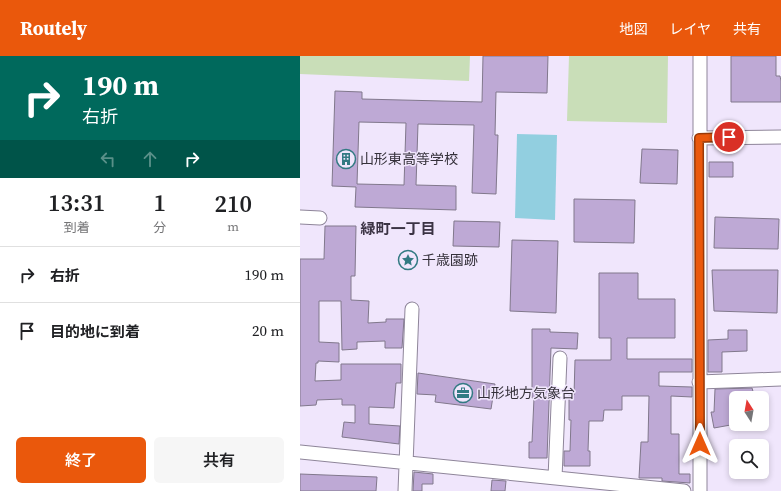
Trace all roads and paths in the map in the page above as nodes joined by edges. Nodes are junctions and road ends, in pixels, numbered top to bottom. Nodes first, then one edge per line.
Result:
1 (700, 56) edge
2 (778, 135) edge
3 (699, 138) junction
4 (300, 217) edge
5 (320, 218) dead end
6 (412, 309) dead end
7 (560, 358) dead end
8 (781, 379) edge
9 (699, 382) junction
10 (300, 452) edge
11 (406, 463) junction
12 (555, 478) junction
13 (405, 491) edge
14 (684, 491) edge
15 (700, 491) edge

1 - 3 street
2 - 3 street
3 - 9 street
4 - 5 street
6 - 11 street
7 - 12 street
8 - 9 street
9 - 15 street
10 - 11 street
11 - 12 street
11 - 13 street
12 - 14 street

